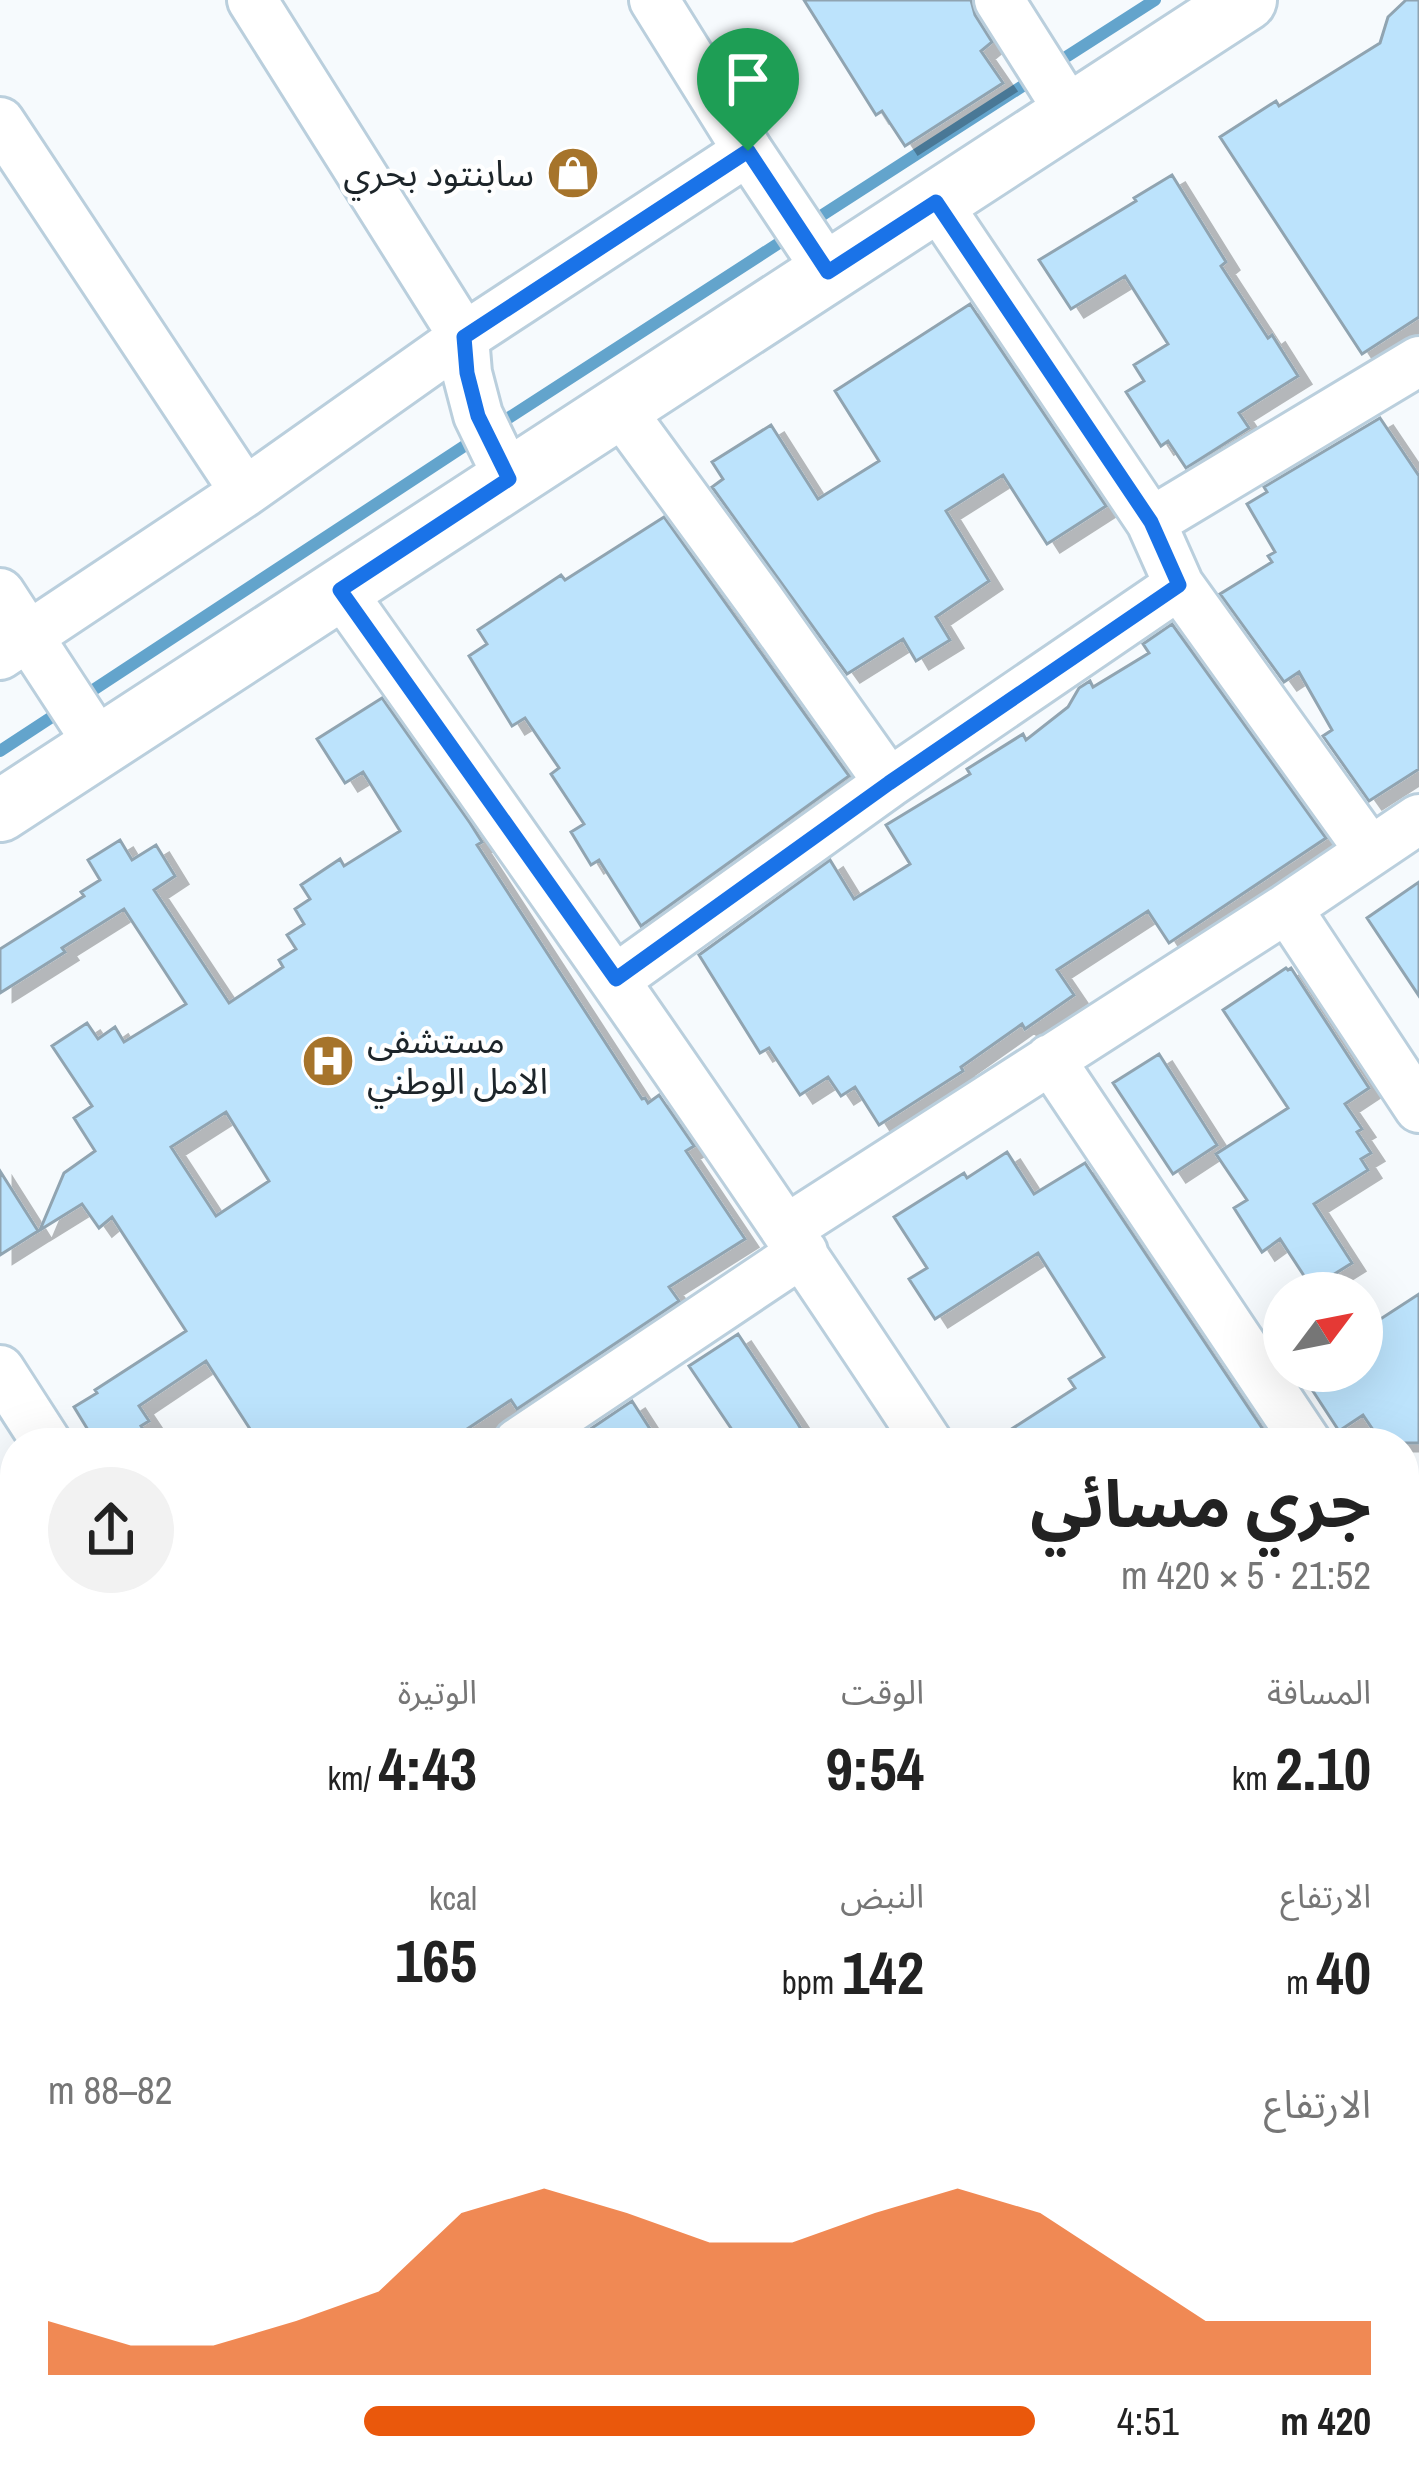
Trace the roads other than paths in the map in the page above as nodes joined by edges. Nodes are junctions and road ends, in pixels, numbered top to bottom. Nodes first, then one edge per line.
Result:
1 (252, 0) edge
2 (654, 0) edge
3 (999, 0) edge
4 (1246, 0) edge
5 (1054, 85) junction
6 (0, 122) edge
7 (748, 151) junction
8 (936, 202) junction
9 (810, 243) junction
10 (464, 337) junction
11 (1419, 361) edge
12 (619, 408) junction
13 (495, 448) junction
14 (245, 492) junction
15 (1151, 522) junction
16 (1179, 585) junction
17 (340, 590) junction
18 (0, 592) edge
19 (15, 645) edge
20 (82, 717) junction
21 (889, 783) junction
22 (0, 811) edge
23 (1419, 819) edge
24 (1370, 851) junction
25 (1287, 908) junction
26 (616, 979) junction
27 (1050, 1059) junction
28 (1419, 1108) edge
29 (795, 1241) junction
30 (0, 1370) edge
31 (37, 1428) edge
32 (539, 1428) edge
33 (918, 1428) edge
34 (1297, 1428) edge

1 - 10 street
2 - 7 street
3 - 5 street
4 - 5 street
5 - 8 street
6 - 14 street
7 - 9 street
7 - 10 street
8 - 9 street
8 - 15 street
9 - 12 street
10 - 13 street
10 - 14 street
11 - 15 street
12 - 13 street
12 - 21 street
13 - 17 street
14 - 19 street
15 - 16 street
16 - 21 street
16 - 24 street
17 - 20 street
17 - 26 street
18 - 19 street
19 - 20 street
20 - 22 street
21 - 26 street
23 - 24 street
24 - 25 street
25 - 27 street
25 - 28 street
26 - 29 street
27 - 29 street
27 - 34 street
29 - 32 street
29 - 33 street
30 - 31 street

